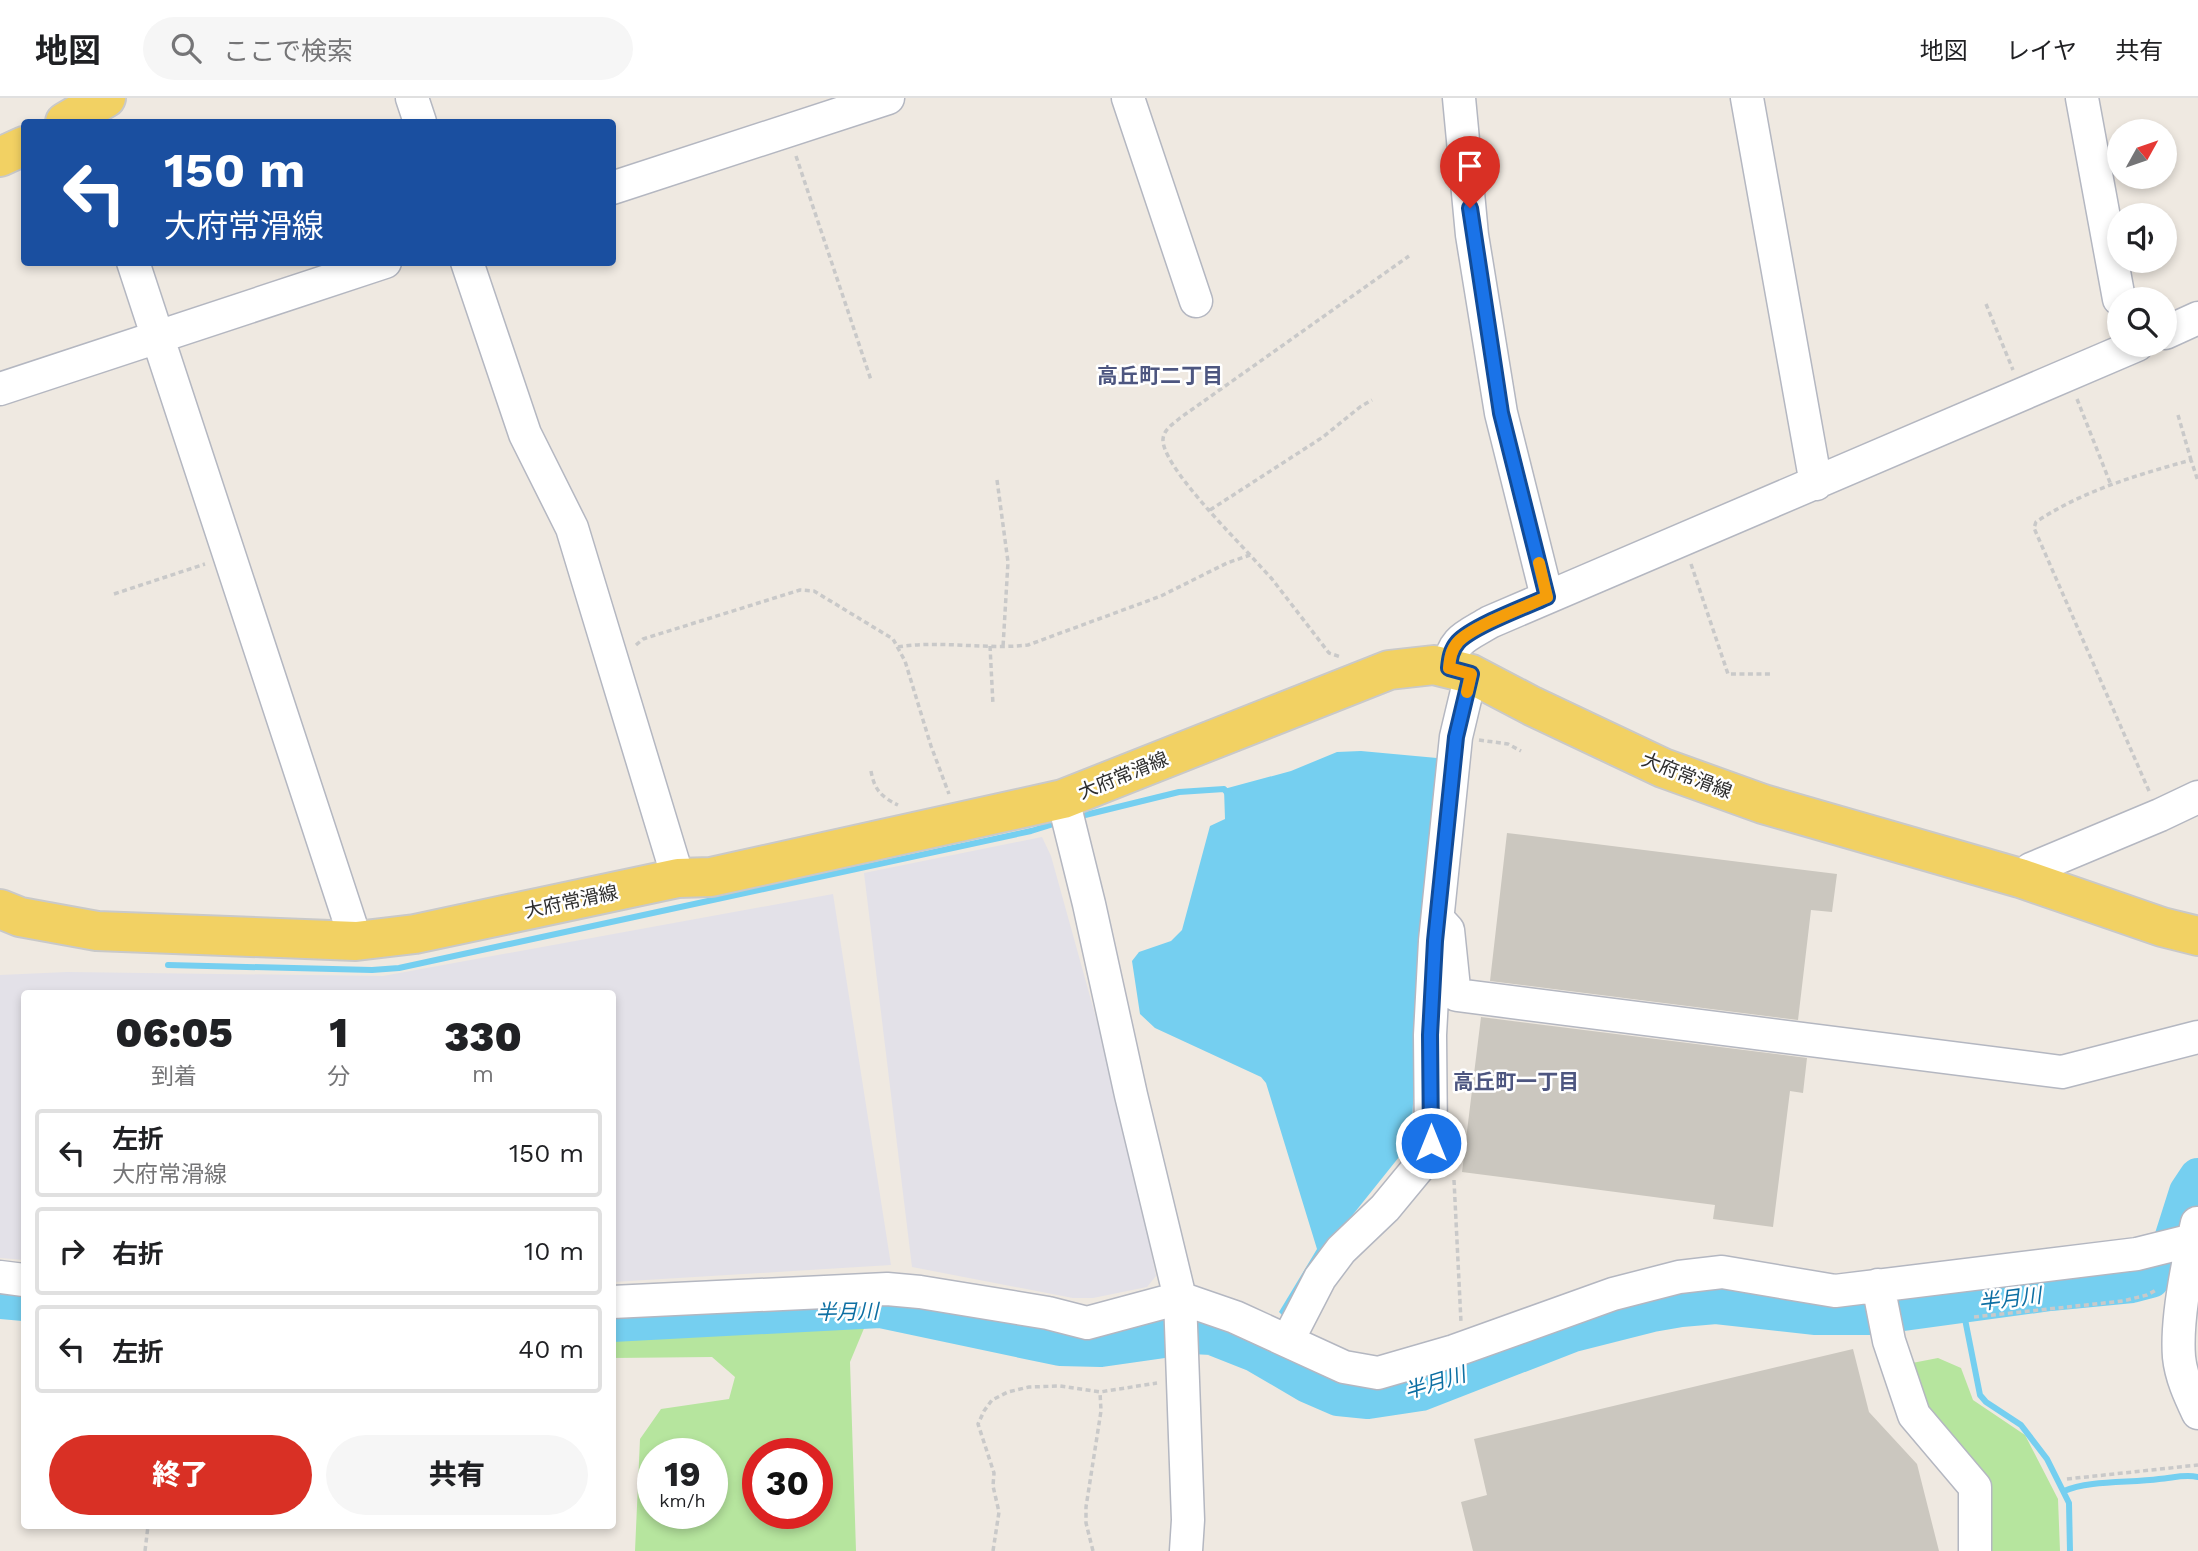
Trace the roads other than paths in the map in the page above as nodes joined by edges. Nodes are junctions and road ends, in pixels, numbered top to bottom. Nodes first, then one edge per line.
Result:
1 (412, 98) edge
2 (888, 98) edge
3 (1128, 98) edge
4 (1459, 98) edge
5 (1747, 98) edge
6 (2082, 98) edge
7 (419, 119) edge
8 (21, 146) edge
9 (0, 157) edge
10 (616, 187) edge
11 (134, 266) edge
12 (373, 266) edge
13 (468, 266) edge
14 (2117, 287) edge
15 (1196, 301) dead end
16 (2198, 318) edge
17 (2177, 328) edge
18 (158, 338) junction
19 (2107, 357) edge
20 (0, 389) edge
21 (1816, 484) junction
22 (1547, 597) junction
23 (1460, 671) junction
24 (2198, 797) edge
25 (1062, 799) junction
26 (678, 878) junction
27 (2021, 878) junction
28 (0, 909) edge
29 (1438, 919) junction
30 (2198, 936) edge
31 (356, 941) junction
32 (2198, 1037) edge
33 (2182, 1238) edge
34 (0, 1277) edge
35 (21, 1280) edge
36 (1880, 1294) junction
37 (616, 1302) edge
38 (1180, 1308) junction
39 (1288, 1340) junction
40 (2198, 1413) edge
41 (1186, 1551) edge
42 (1975, 1551) edge

1 - 7 street
2 - 10 street
3 - 15 street
4 - 22 street
5 - 21 street
6 - 14 street
8 - 9 main road
11 - 18 street
12 - 18 street
13 - 26 street
16 - 17 street
18 - 20 street
18 - 31 street
19 - 21 street
21 - 22 street
22 - 23 street
23 - 25 main road, 大府常滑線
23 - 27 main road, 大府常滑線
23 - 29 street
24 - 27 street
25 - 26 main road, 大府常滑線
25 - 38 street
26 - 31 main road, 大府常滑線
27 - 30 main road, 大府常滑線
28 - 31 main road, 大府常滑線
29 - 32 street
29 - 39 street
33 - 36 street
33 - 40 street
34 - 35 street
36 - 39 street
36 - 42 street
37 - 38 street
38 - 39 street
38 - 41 street

